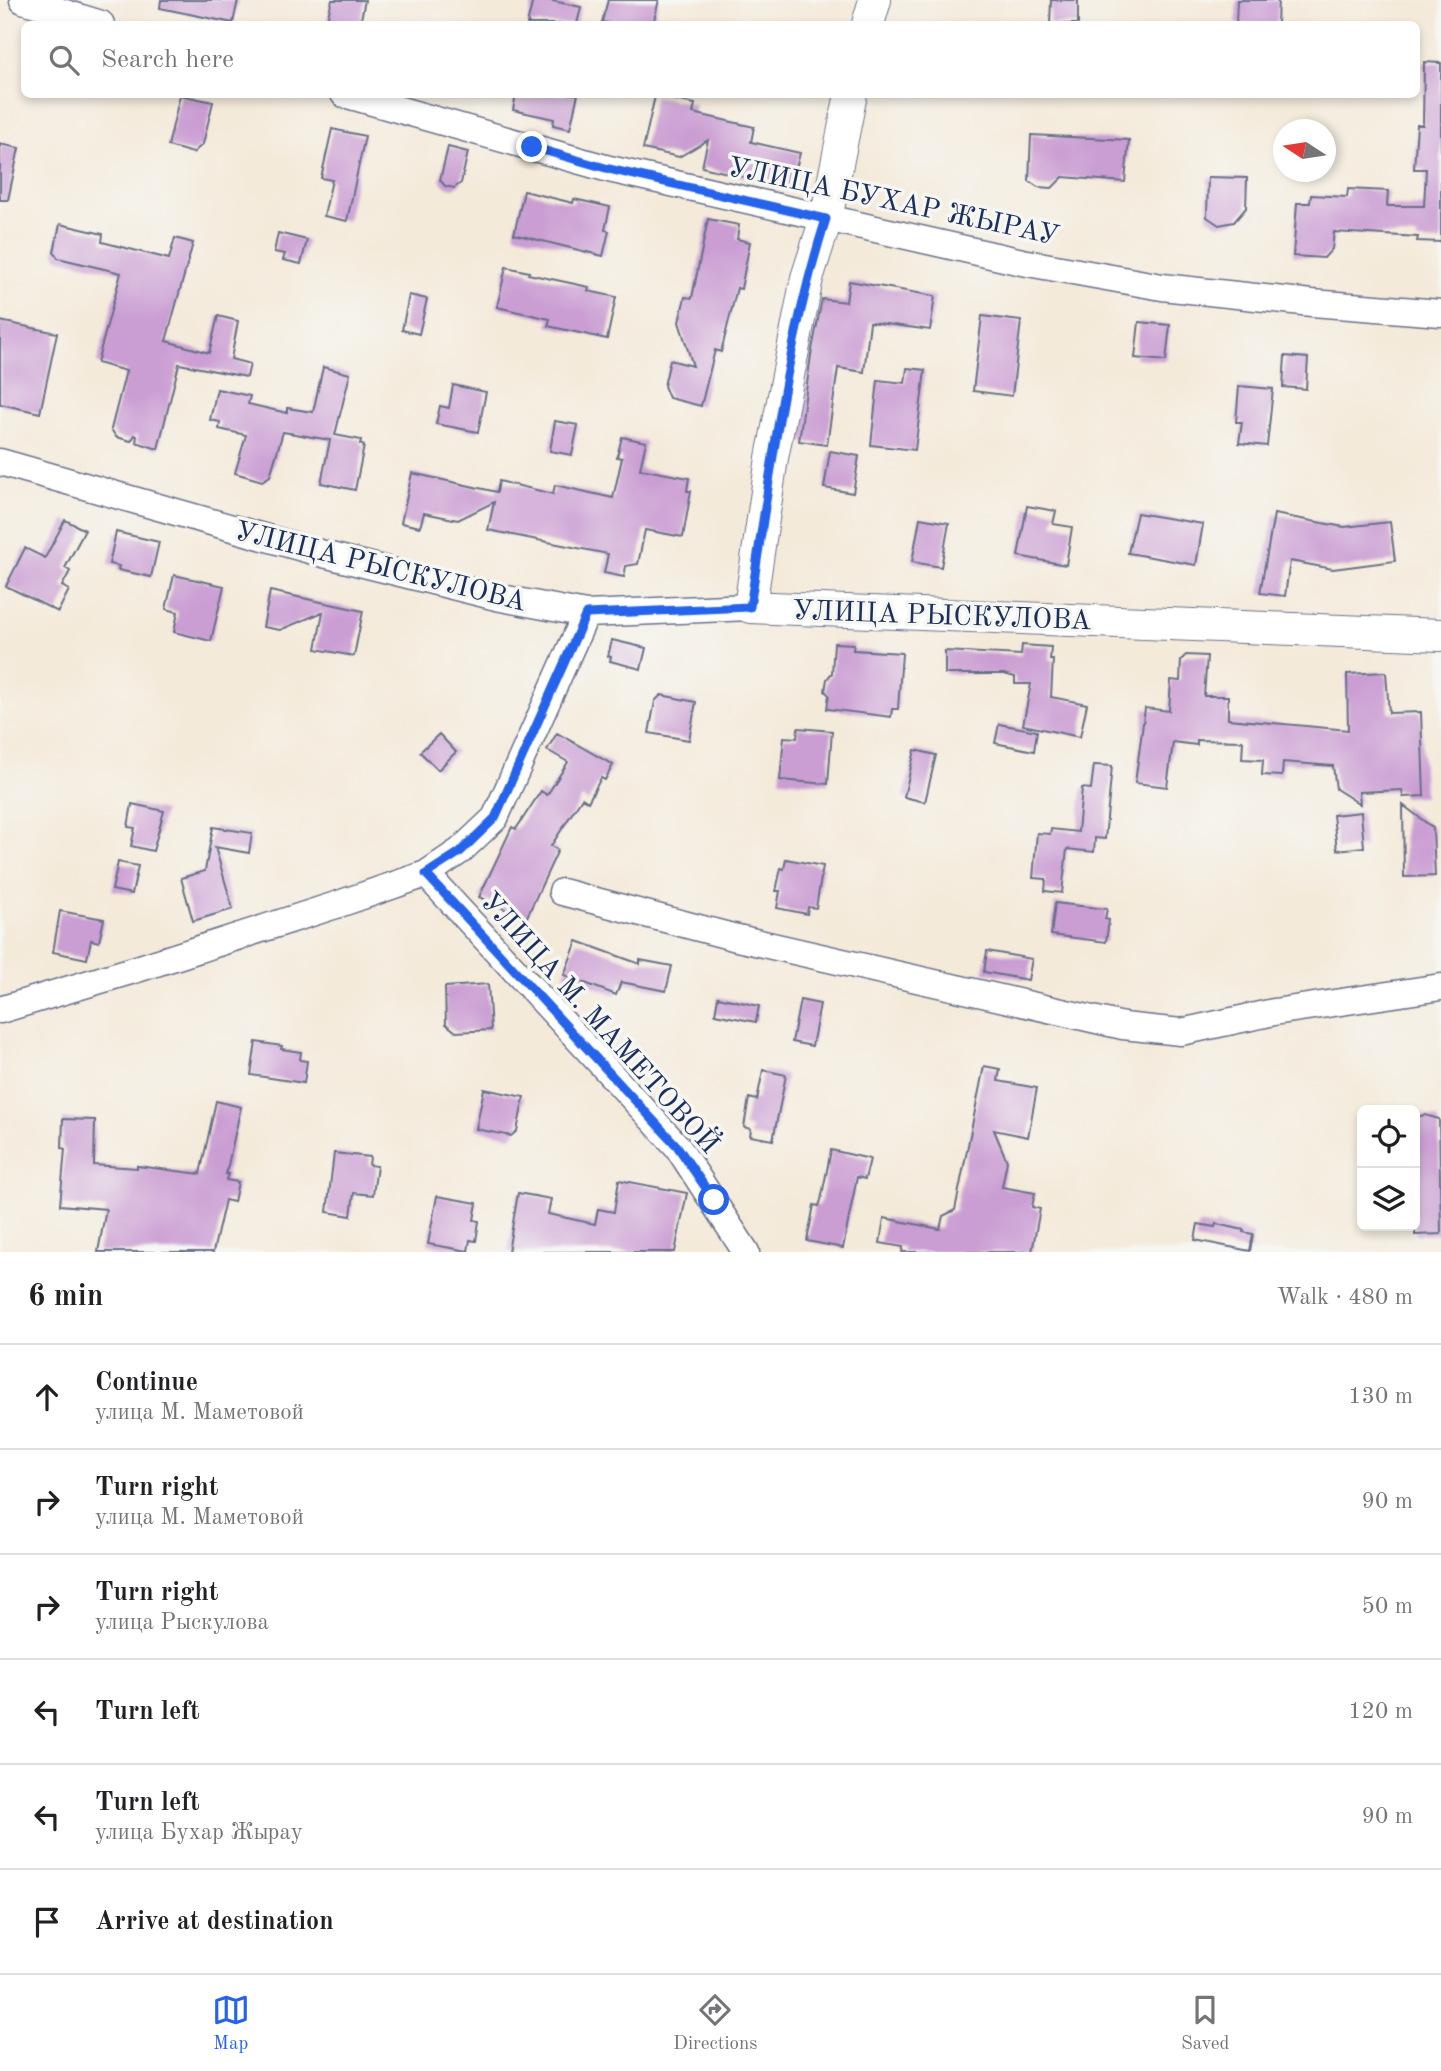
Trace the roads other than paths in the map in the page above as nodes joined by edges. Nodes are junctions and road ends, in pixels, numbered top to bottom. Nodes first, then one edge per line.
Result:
1 (23, 0) edge
2 (875, 0) edge
3 (91, 21) edge
4 (869, 21) edge
5 (358, 98) edge
6 (850, 98) edge
7 (826, 219) junction
8 (1441, 313) edge
9 (0, 462) edge
10 (750, 607) junction
11 (586, 614) junction
12 (1441, 635) edge
13 (426, 874) junction
14 (562, 892) dead end
15 (1441, 987) edge
16 (0, 1010) edge
17 (746, 1252) edge

1 - 3 street
2 - 4 street
5 - 7 street, УЛИЦА БУХАР ЖЫРАУ
6 - 7 street
7 - 8 street, УЛИЦА БУХАР ЖЫРАУ
7 - 10 street
9 - 11 street, УЛИЦА РЫСКУЛОВА
10 - 11 street, УЛИЦА РЫСКУЛОВА
10 - 12 street, УЛИЦА РЫСКУЛОВА
11 - 13 street
13 - 16 street
13 - 17 street, УЛИЦА М. МАМЕТОВОЙ
14 - 15 street

